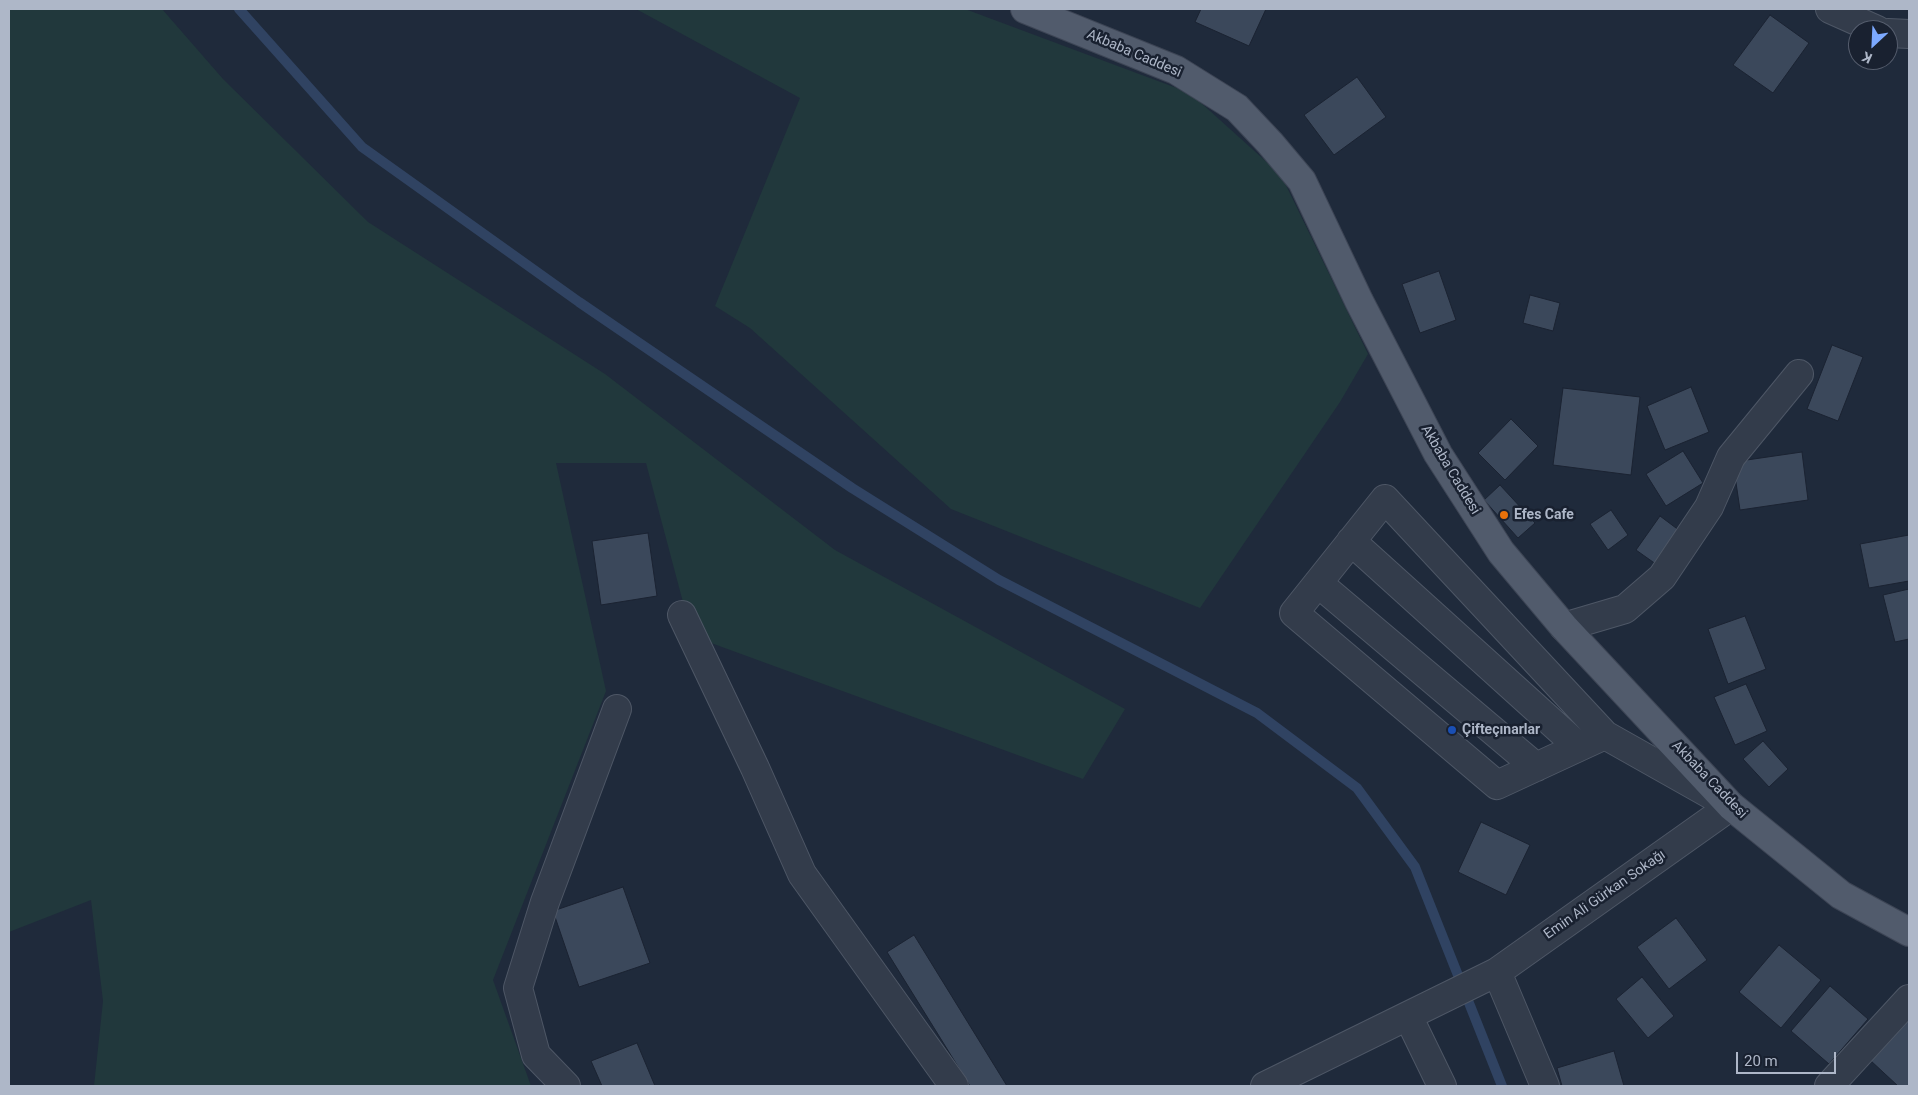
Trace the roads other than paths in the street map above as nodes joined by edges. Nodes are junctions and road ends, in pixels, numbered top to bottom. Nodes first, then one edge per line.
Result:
1 (1025, 9) edge
2 (1830, 9) edge
3 (1855, 20) edge
4 (1799, 374) dead end
5 (1351, 542) junction
6 (1318, 583) junction
7 (682, 615) dead end
8 (1564, 627) junction
9 (617, 709) dead end
10 (1605, 735) junction
11 (1579, 747) junction
12 (1536, 767) junction
13 (1731, 806) junction
14 (1909, 932) edge
15 (1488, 976) junction
16 (1909, 999) edge
17 (1410, 1015) junction
18 (566, 1086) edge
19 (954, 1086) edge
20 (1265, 1086) edge
21 (1442, 1086) edge
22 (1545, 1086) edge
23 (1828, 1086) edge

1 - 8 main road, Akbaba Caddesi
2 - 3 street
4 - 8 street
5 - 6 street
5 - 10 street
5 - 11 street
6 - 12 street
6 - 12 street
7 - 19 street
8 - 13 main road, Akbaba Caddesi
9 - 18 street
10 - 11 street
10 - 13 street
11 - 12 street
13 - 14 main road, Akbaba Caddesi
13 - 15 street, Emin Ali Gürkan Sokağı
15 - 17 street, Emin Ali Gürkan Sokağı
15 - 22 street
16 - 23 street
17 - 20 street, Emin Ali Gürkan Sokağı
17 - 21 street

